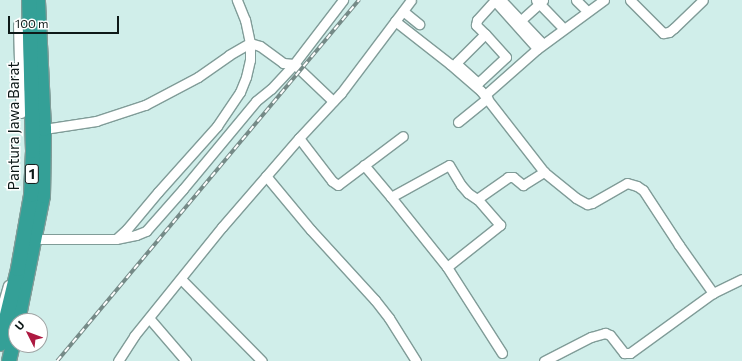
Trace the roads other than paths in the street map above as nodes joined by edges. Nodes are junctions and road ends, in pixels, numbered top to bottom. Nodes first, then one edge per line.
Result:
1 (29, 0) edge
2 (38, 0) edge
3 (237, 0) edge
4 (343, 0) edge
5 (411, 0) edge
6 (496, 0) edge
7 (576, 0) edge
8 (604, 0) edge
9 (630, 0) edge
10 (703, 0) edge
11 (539, 1) edge
12 (585, 9) dead end
13 (403, 11) junction
14 (395, 21) junction
15 (18, 24) dead end
16 (419, 24) dead end
17 (561, 26) dead end
18 (486, 34) junction
19 (250, 43) junction
20 (25, 50) junction
21 (506, 57) junction
22 (294, 64) junction
23 (513, 65) dead end
24 (26, 95) junction
25 (486, 97) junction
26 (333, 101) junction
27 (21, 114) dead end
28 (458, 122) dead end
29 (44, 129) junction
30 (403, 136) dead end
31 (299, 138) junction
32 (364, 165) junction
33 (544, 172) junction
34 (266, 176) junction
35 (391, 197) junction
36 (477, 199) junction
37 (116, 238) junction
38 (29, 239) junction
39 (447, 267) junction
40 (21, 271) junction
41 (181, 279) junction
42 (742, 279) edge
43 (714, 293) junction
44 (0, 313) edge
45 (18, 313) edge
46 (149, 318) junction
47 (0, 344) edge
48 (502, 353) dead end
49 (118, 361) edge
50 (186, 361) edge
51 (262, 361) edge
52 (416, 361) edge
53 (544, 361) edge

1 - 20 highway, Pantura Jawa Barat / 1
2 - 29 highway, 1
3 - 19 street
4 - 22 street
5 - 13 street
6 - 11 street
6 - 18 street
7 - 12 street
8 - 25 street
9 - 10 street
11 - 17 street
13 - 14 street
13 - 16 street
14 - 25 street
14 - 26 street
15 - 20 street
18 - 21 street
18 - 21 street
19 - 22 street
19 - 29 street
19 - 37 street
20 - 24 highway, Pantura Jawa Barat / 1
21 - 23 street
22 - 26 street
22 - 37 street
24 - 27 street
24 - 38 highway, Pantura Jawa Barat / 1
25 - 28 street
25 - 33 street
26 - 31 street
29 - 38 highway, 1
30 - 32 street
31 - 32 street
31 - 34 street
32 - 35 street
33 - 36 street
33 - 43 street
34 - 41 street
34 - 52 street
35 - 36 street
35 - 39 street
36 - 39 street
37 - 38 street
38 - 40 highway, Pantura Jawa Barat / 1
39 - 48 street
40 - 44 street
40 - 45 highway, 1
40 - 47 highway, Pantura Jawa Barat / 1
41 - 46 street
41 - 51 street
42 - 43 street
43 - 53 street
46 - 49 street
46 - 50 street

